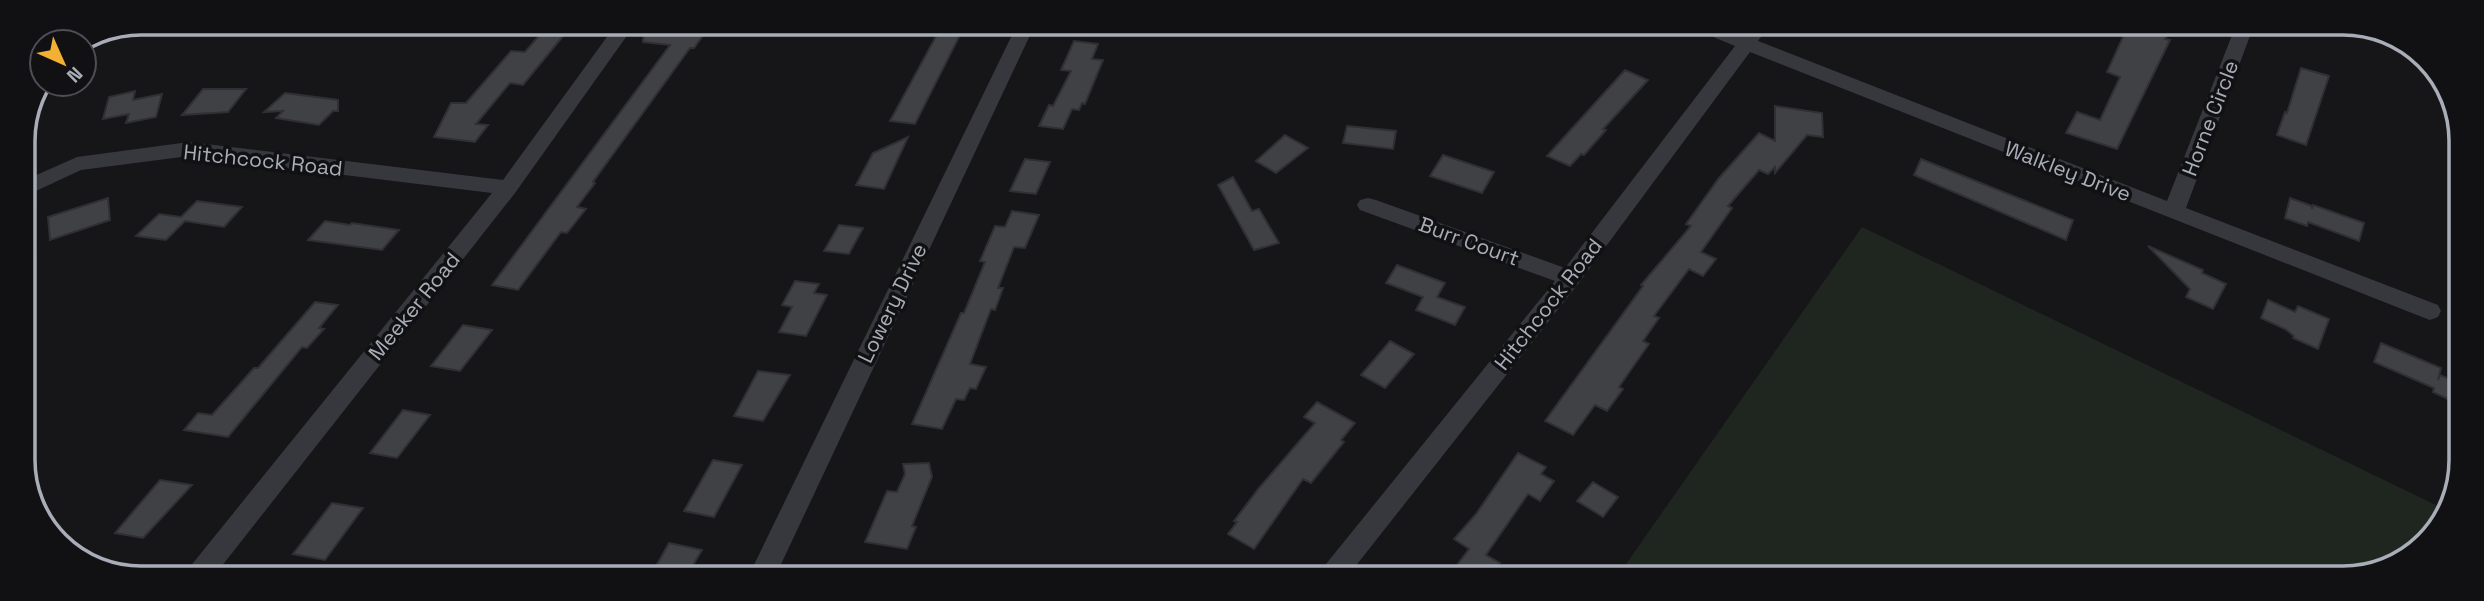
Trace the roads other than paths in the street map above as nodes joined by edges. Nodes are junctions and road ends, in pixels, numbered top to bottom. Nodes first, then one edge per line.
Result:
1 (618, 35) edge
2 (1021, 35) edge
3 (1752, 35) edge
4 (1755, 35) edge
5 (2241, 35) edge
6 (35, 184) edge
7 (508, 188) junction
8 (1368, 205) dead end
9 (2174, 211) junction
10 (1570, 278) junction
11 (2430, 311) dead end
12 (206, 566) edge
13 (766, 566) edge
14 (1340, 566) edge

1 - 7 street, Meeker Road
2 - 13 street, Lowery Drive
3 - 10 street, Hitchcock Road
4 - 9 street, Walkley Drive
5 - 9 street, Horne Circle
6 - 7 street, Hitchcock Road
7 - 12 street, Meeker Road
8 - 10 street, Burr Court
9 - 11 street, Walkley Drive
10 - 14 street, Hitchcock Road

